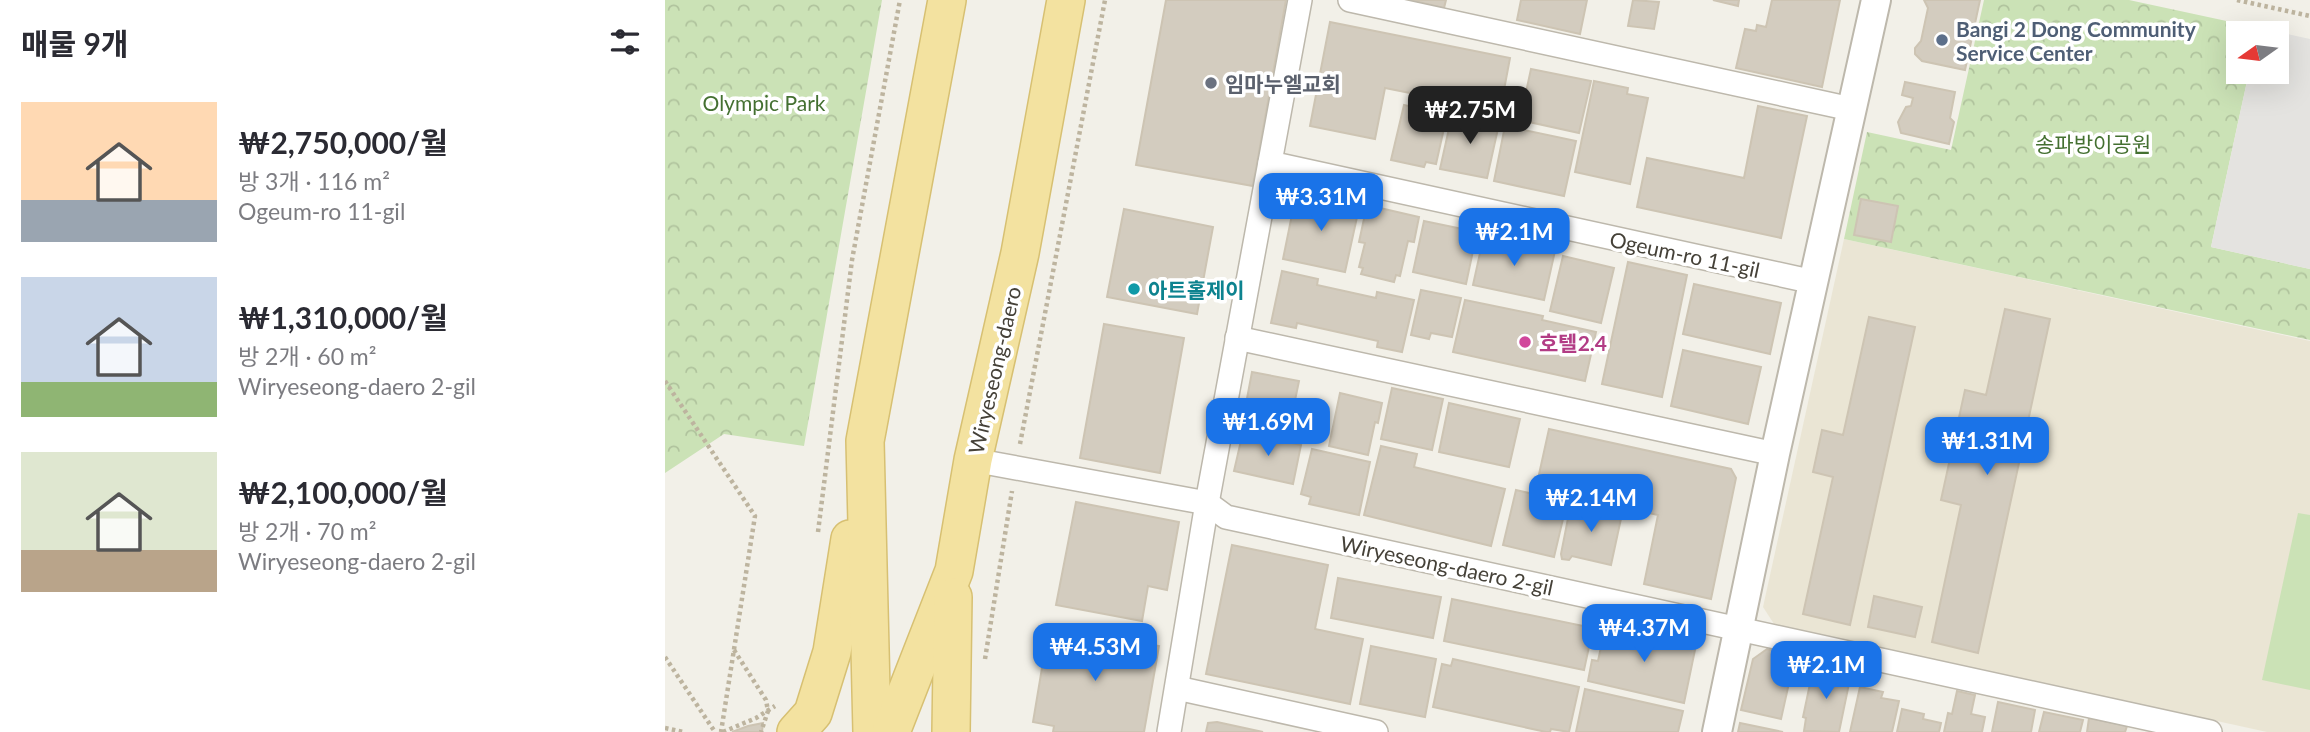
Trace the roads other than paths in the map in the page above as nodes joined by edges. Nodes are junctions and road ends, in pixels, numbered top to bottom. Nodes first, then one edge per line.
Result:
1 (947, 0) edge
2 (1066, 0) edge
3 (1300, 0) edge
4 (1350, 0) edge
5 (1876, 0) edge
6 (1851, 109) junction
7 (1269, 163) junction
8 (1814, 282) junction
9 (1237, 338) junction
10 (865, 441) junction
11 (1775, 454) junction
12 (973, 460) junction
13 (1207, 503) junction
14 (954, 571) junction
15 (1738, 629) junction
16 (1177, 688) junction
17 (780, 716) edge
18 (871, 732) edge
19 (891, 732) edge
20 (951, 732) edge
21 (1169, 732) edge
22 (1376, 732) edge
23 (1717, 732) edge
24 (2210, 732) edge

1 - 10 main road
2 - 12 main road, Wiryeseong-daero
3 - 7 street
4 - 6 street
5 - 6 street
6 - 8 street
7 - 8 street, Ogeum-ro 11-gil
7 - 9 street
8 - 11 street
9 - 11 street
9 - 13 street
10 - 17 main road
10 - 18 main road
11 - 15 street
12 - 13 street, Wiryeseong-daero 2-gil
12 - 14 main road, Wiryeseong-daero
13 - 15 street, Wiryeseong-daero 2-gil
13 - 16 street
14 - 19 main road, Wiryeseong-daero
14 - 20 main road
15 - 23 street
15 - 24 street, Wiryeseong-daero 2-gil
16 - 21 street
16 - 22 street

